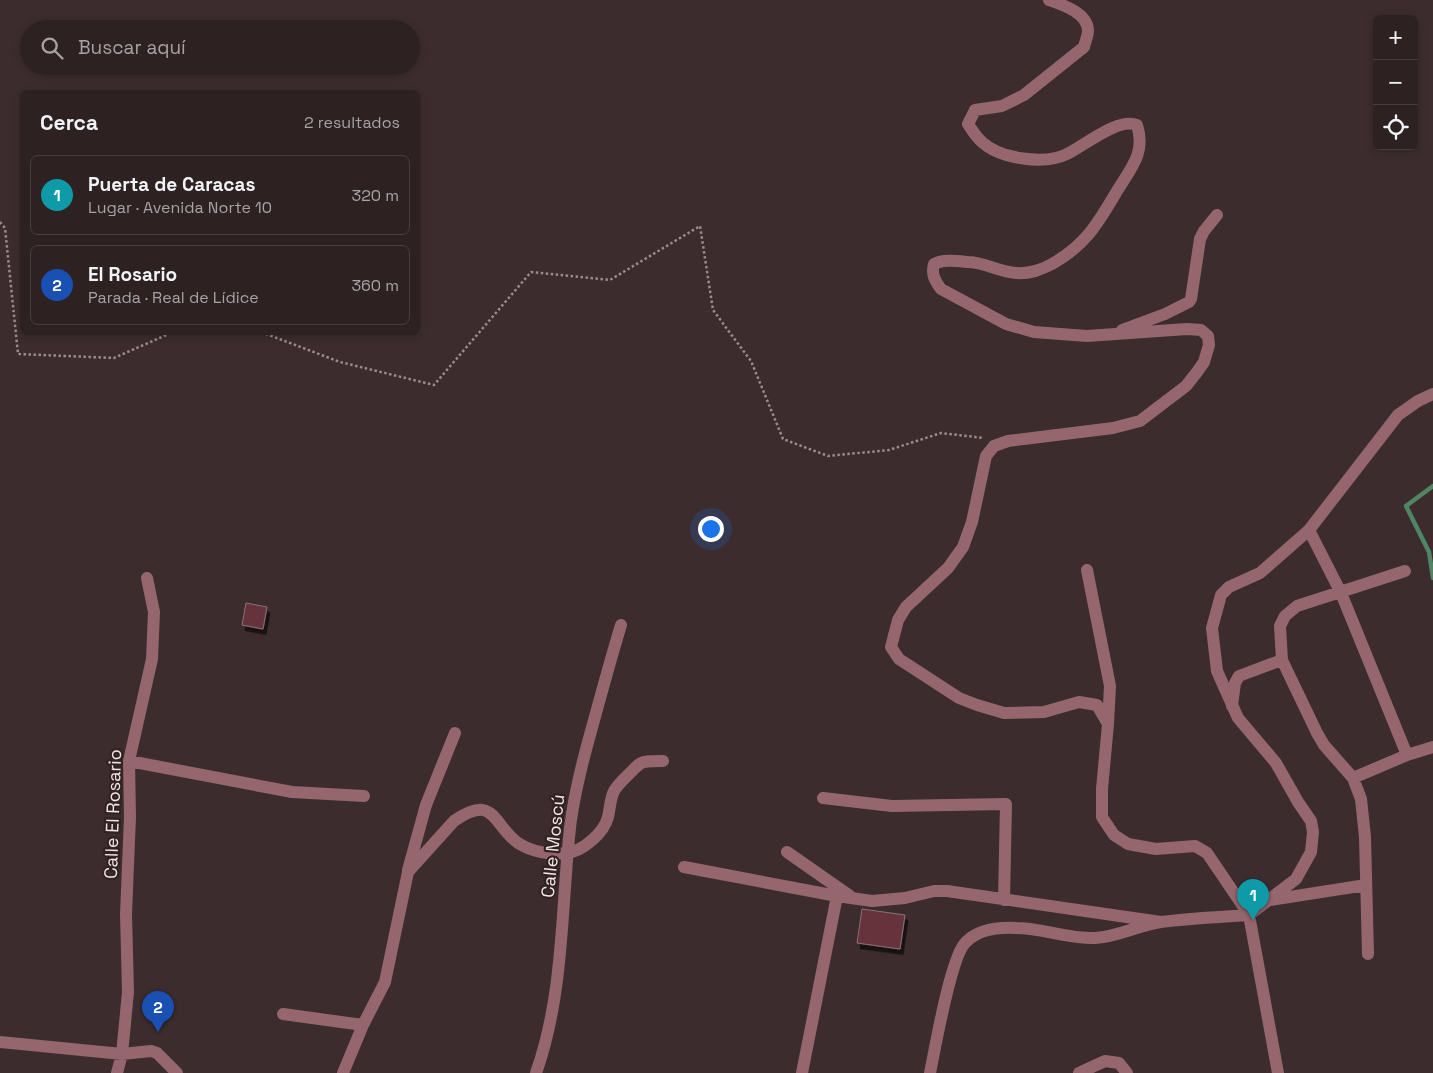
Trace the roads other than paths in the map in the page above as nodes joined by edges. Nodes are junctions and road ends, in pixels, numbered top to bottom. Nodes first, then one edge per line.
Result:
1 (1049, 0) edge
2 (1217, 215) dead end
3 (1108, 335) junction
4 (1433, 394) edge
5 (1310, 530) junction
6 (1087, 570) dead end
7 (1405, 571) dead end
8 (147, 578) dead end
9 (1341, 593) junction
10 (620, 625) dead end
11 (1282, 660) junction
12 (1232, 707) junction
13 (1108, 724) junction
14 (454, 733) dead end
15 (1433, 747) edge
16 (1407, 755) junction
17 (129, 761) junction
18 (663, 761) dead end
19 (1353, 778) junction
20 (364, 796) dead end
21 (823, 798) dead end
22 (787, 852) dead end
23 (568, 853) junction
24 (684, 867) dead end
25 (408, 872) junction
26 (1366, 885) junction
27 (837, 896) junction
28 (852, 898) junction
29 (1004, 900) junction
30 (1267, 901) junction
31 (1249, 915) junction
32 (1161, 922) junction
33 (1368, 954) dead end
34 (283, 1014) dead end
35 (363, 1025) junction
36 (0, 1042) edge
37 (122, 1054) junction
38 (117, 1073) edge
39 (177, 1073) edge
40 (343, 1073) edge
41 (536, 1073) edge
42 (802, 1073) edge
43 (930, 1073) edge
44 (1079, 1073) edge
45 (1127, 1073) edge
46 (1278, 1073) edge

1 - 3 street
2 - 3 street
3 - 13 street
4 - 5 street
5 - 9 street
5 - 12 street
6 - 13 street
7 - 9 street
8 - 17 street, Calle El Rosario
9 - 11 street
9 - 16 street
10 - 23 street, Calle Moscú
11 - 12 street
11 - 19 street
12 - 30 street
13 - 31 street
14 - 25 street
15 - 16 street
16 - 19 street
17 - 20 street
17 - 37 street, Calle El Rosario
18 - 23 street
19 - 26 street
21 - 29 street
22 - 28 street
23 - 25 street
23 - 41 street, Calle Moscú
24 - 27 street
25 - 35 street
26 - 30 street
26 - 33 street
27 - 28 street
27 - 42 street
28 - 29 street
29 - 32 street
30 - 31 street
31 - 32 street
31 - 46 street
32 - 43 street
34 - 35 street
35 - 40 street
36 - 37 street
37 - 38 street, Calle El Rosario
37 - 39 street
44 - 45 street

